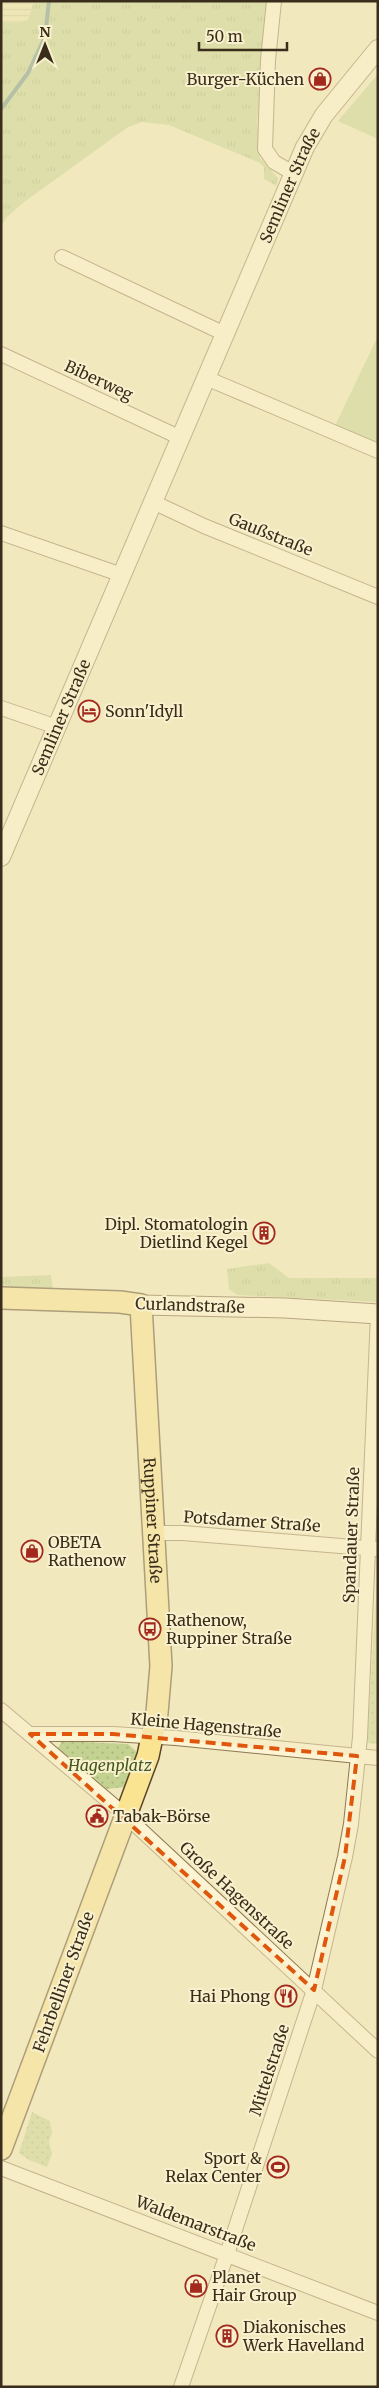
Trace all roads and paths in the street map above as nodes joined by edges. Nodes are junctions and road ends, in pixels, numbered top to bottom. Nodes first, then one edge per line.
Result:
1 (274, 1) edge
2 (378, 49) edge
3 (293, 173) junction
4 (62, 257) dead end
5 (225, 334) junction
6 (1, 354) edge
7 (206, 378) junction
8 (181, 438) junction
9 (378, 451) edge
10 (153, 502) junction
11 (1, 533) edge
12 (122, 575) junction
13 (378, 596) edge
14 (1, 708) edge
15 (57, 727) junction
16 (1, 858) edge
17 (1, 1298) edge
18 (141, 1305) junction
19 (378, 1314) edge
20 (153, 1533) junction
21 (373, 1548) edge
22 (1, 1710) edge
23 (30, 1734) junction
24 (153, 1737) junction
25 (358, 1756) junction
26 (378, 1758) edge
27 (126, 1816) junction
28 (314, 1990) junction
29 (378, 2051) edge
30 (1, 2149) edge
31 (1, 2168) edge
32 (227, 2254) junction
33 (378, 2312) edge
34 (180, 2387) edge

1 - 3 street
2 - 3 street, Semliner Straße
3 - 5 street, Semliner Straße
4 - 5 street
5 - 7 street, Semliner Straße
6 - 8 street, Biberweg
7 - 8 street, Semliner Straße
7 - 9 street
8 - 10 street, Semliner Straße
10 - 12 street, Semliner Straße
10 - 13 street, Gaußstraße
11 - 12 street
12 - 15 street, Semliner Straße
14 - 15 street
15 - 16 street, Semliner Straße
17 - 18 main road, Curlandstraße
18 - 19 main road, Curlandstraße
18 - 20 main road, Ruppiner Straße
19 - 21 street, Spandauer Straße
20 - 21 street, Potsdamer Straße
20 - 24 main road, Ruppiner Straße
21 - 25 street, Spandauer Straße
22 - 23 street, Große Hagenstraße
23 - 24 street, Kleine Hagenstraße
23 - 27 street, Große Hagenstraße
24 - 25 street, Kleine Hagenstraße
24 - 27 main road
25 - 26 street, Kleine Hagenstraße
25 - 28 street, Mittelstraße
27 - 28 street, Große Hagenstraße
27 - 30 main road, Fehrbelliner Straße
28 - 29 street, Große Hagenstraße
28 - 32 street, Mittelstraße
31 - 32 street, Waldemarstraße
32 - 33 street, Waldemarstraße
32 - 34 street, Mittelstraße

